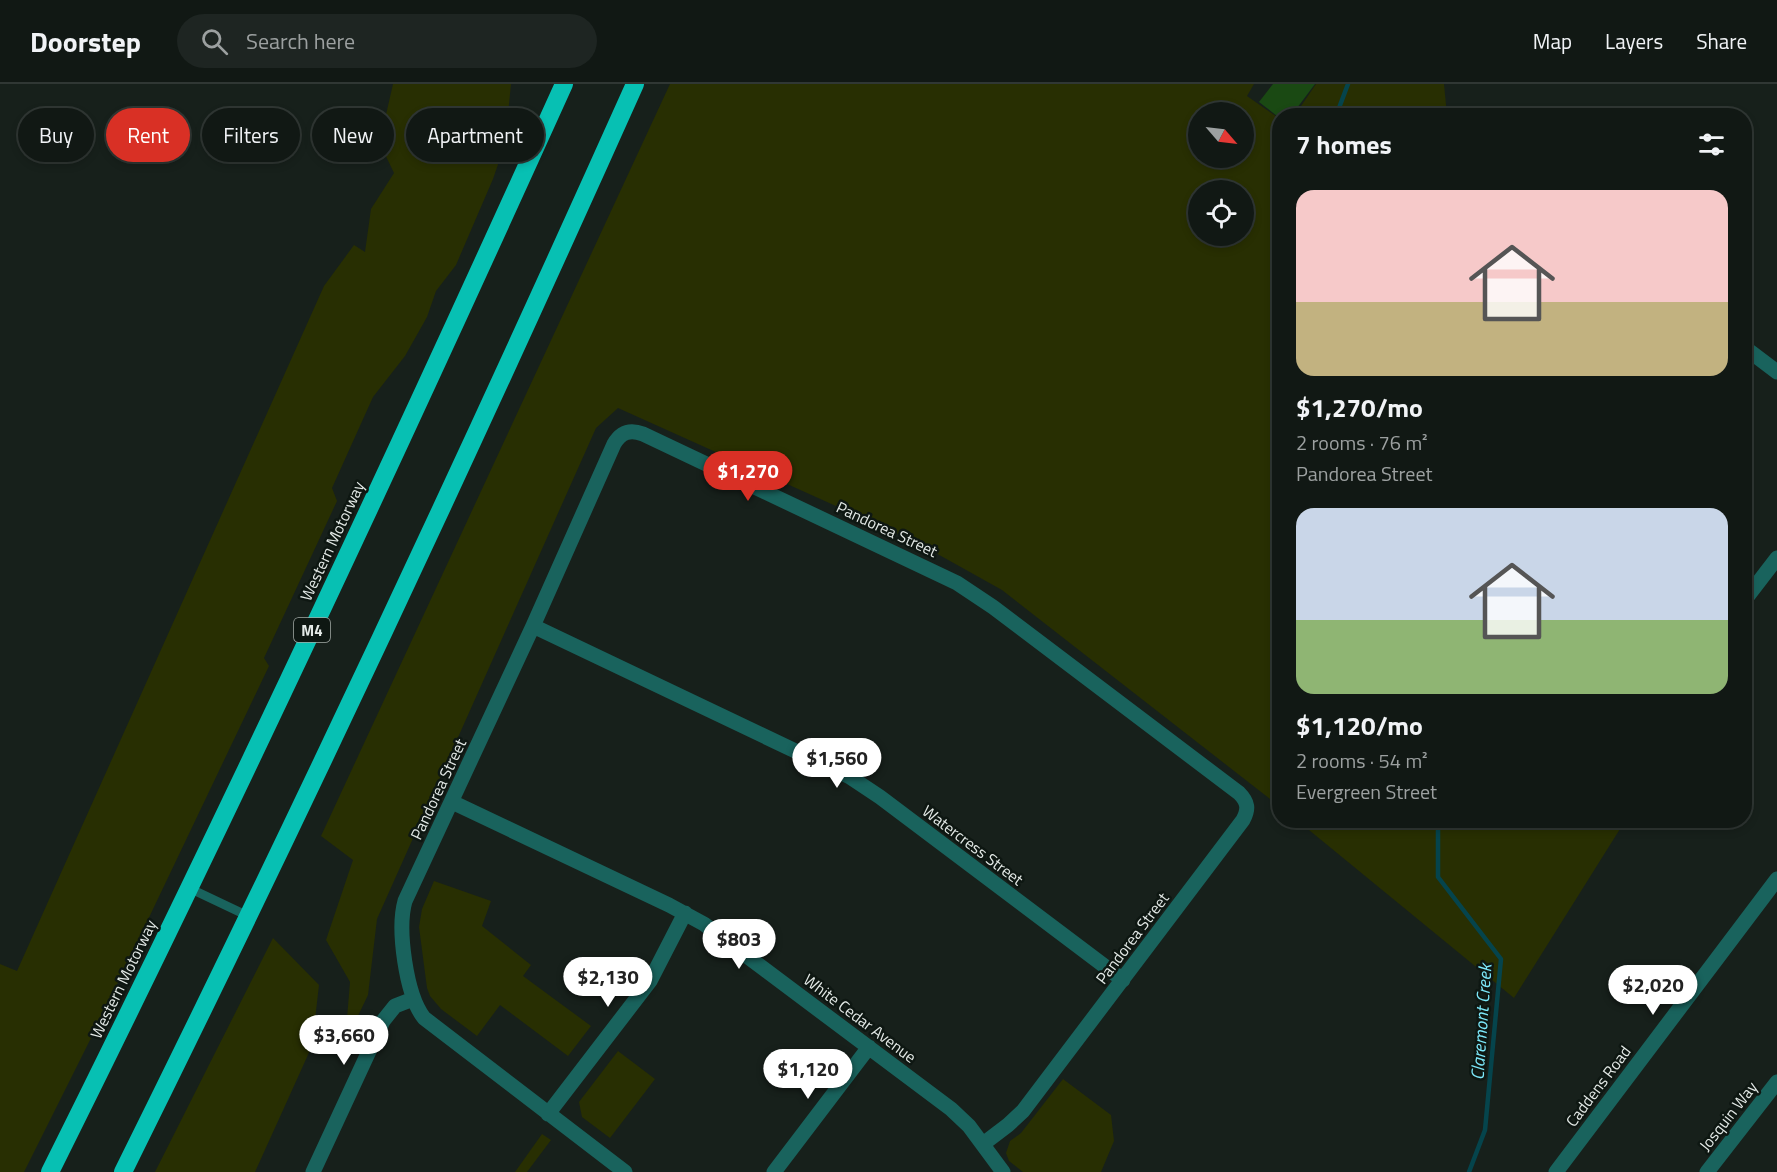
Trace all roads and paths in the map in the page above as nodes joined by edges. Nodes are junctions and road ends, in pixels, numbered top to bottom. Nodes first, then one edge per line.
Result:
1 (564, 84) edge
2 (635, 84) edge
3 (1752, 353) edge
4 (1777, 372) edge
5 (1777, 558) edge
6 (1752, 591) edge
7 (534, 626) junction
8 (452, 802) junction
9 (1777, 879) edge
10 (189, 888) junction
11 (685, 913) junction
12 (248, 916) junction
13 (1123, 980) junction
14 (413, 999) junction
15 (869, 1047) junction
16 (1777, 1082) edge
17 (548, 1114) junction
18 (982, 1144) junction
19 (50, 1172) edge
20 (123, 1172) edge
21 (313, 1172) edge
22 (625, 1172) edge
23 (774, 1172) edge
24 (1003, 1172) edge
25 (1556, 1172) edge
26 (1707, 1172) edge

1 - 10 highway, Western Motorway / M4
2 - 12 highway
3 - 4 street
5 - 6 street
7 - 8 street, Pandorea Street
7 - 13 street, Watercress Street
7 - 13 street, Pandorea Street
8 - 11 street, White Cedar Avenue
8 - 14 street, Pandorea Street
9 - 25 street, Caddens Road
10 - 12 lane
10 - 19 highway, Western Motorway / M4
11 - 15 street, White Cedar Avenue
11 - 17 street
12 - 20 highway
13 - 18 street, Pandorea Street
14 - 17 street, Pandorea Street
14 - 21 street
15 - 18 street, White Cedar Avenue
15 - 23 street
16 - 26 street, Josquin Way
17 - 22 street, Pandorea Street
18 - 24 street, White Cedar Avenue

